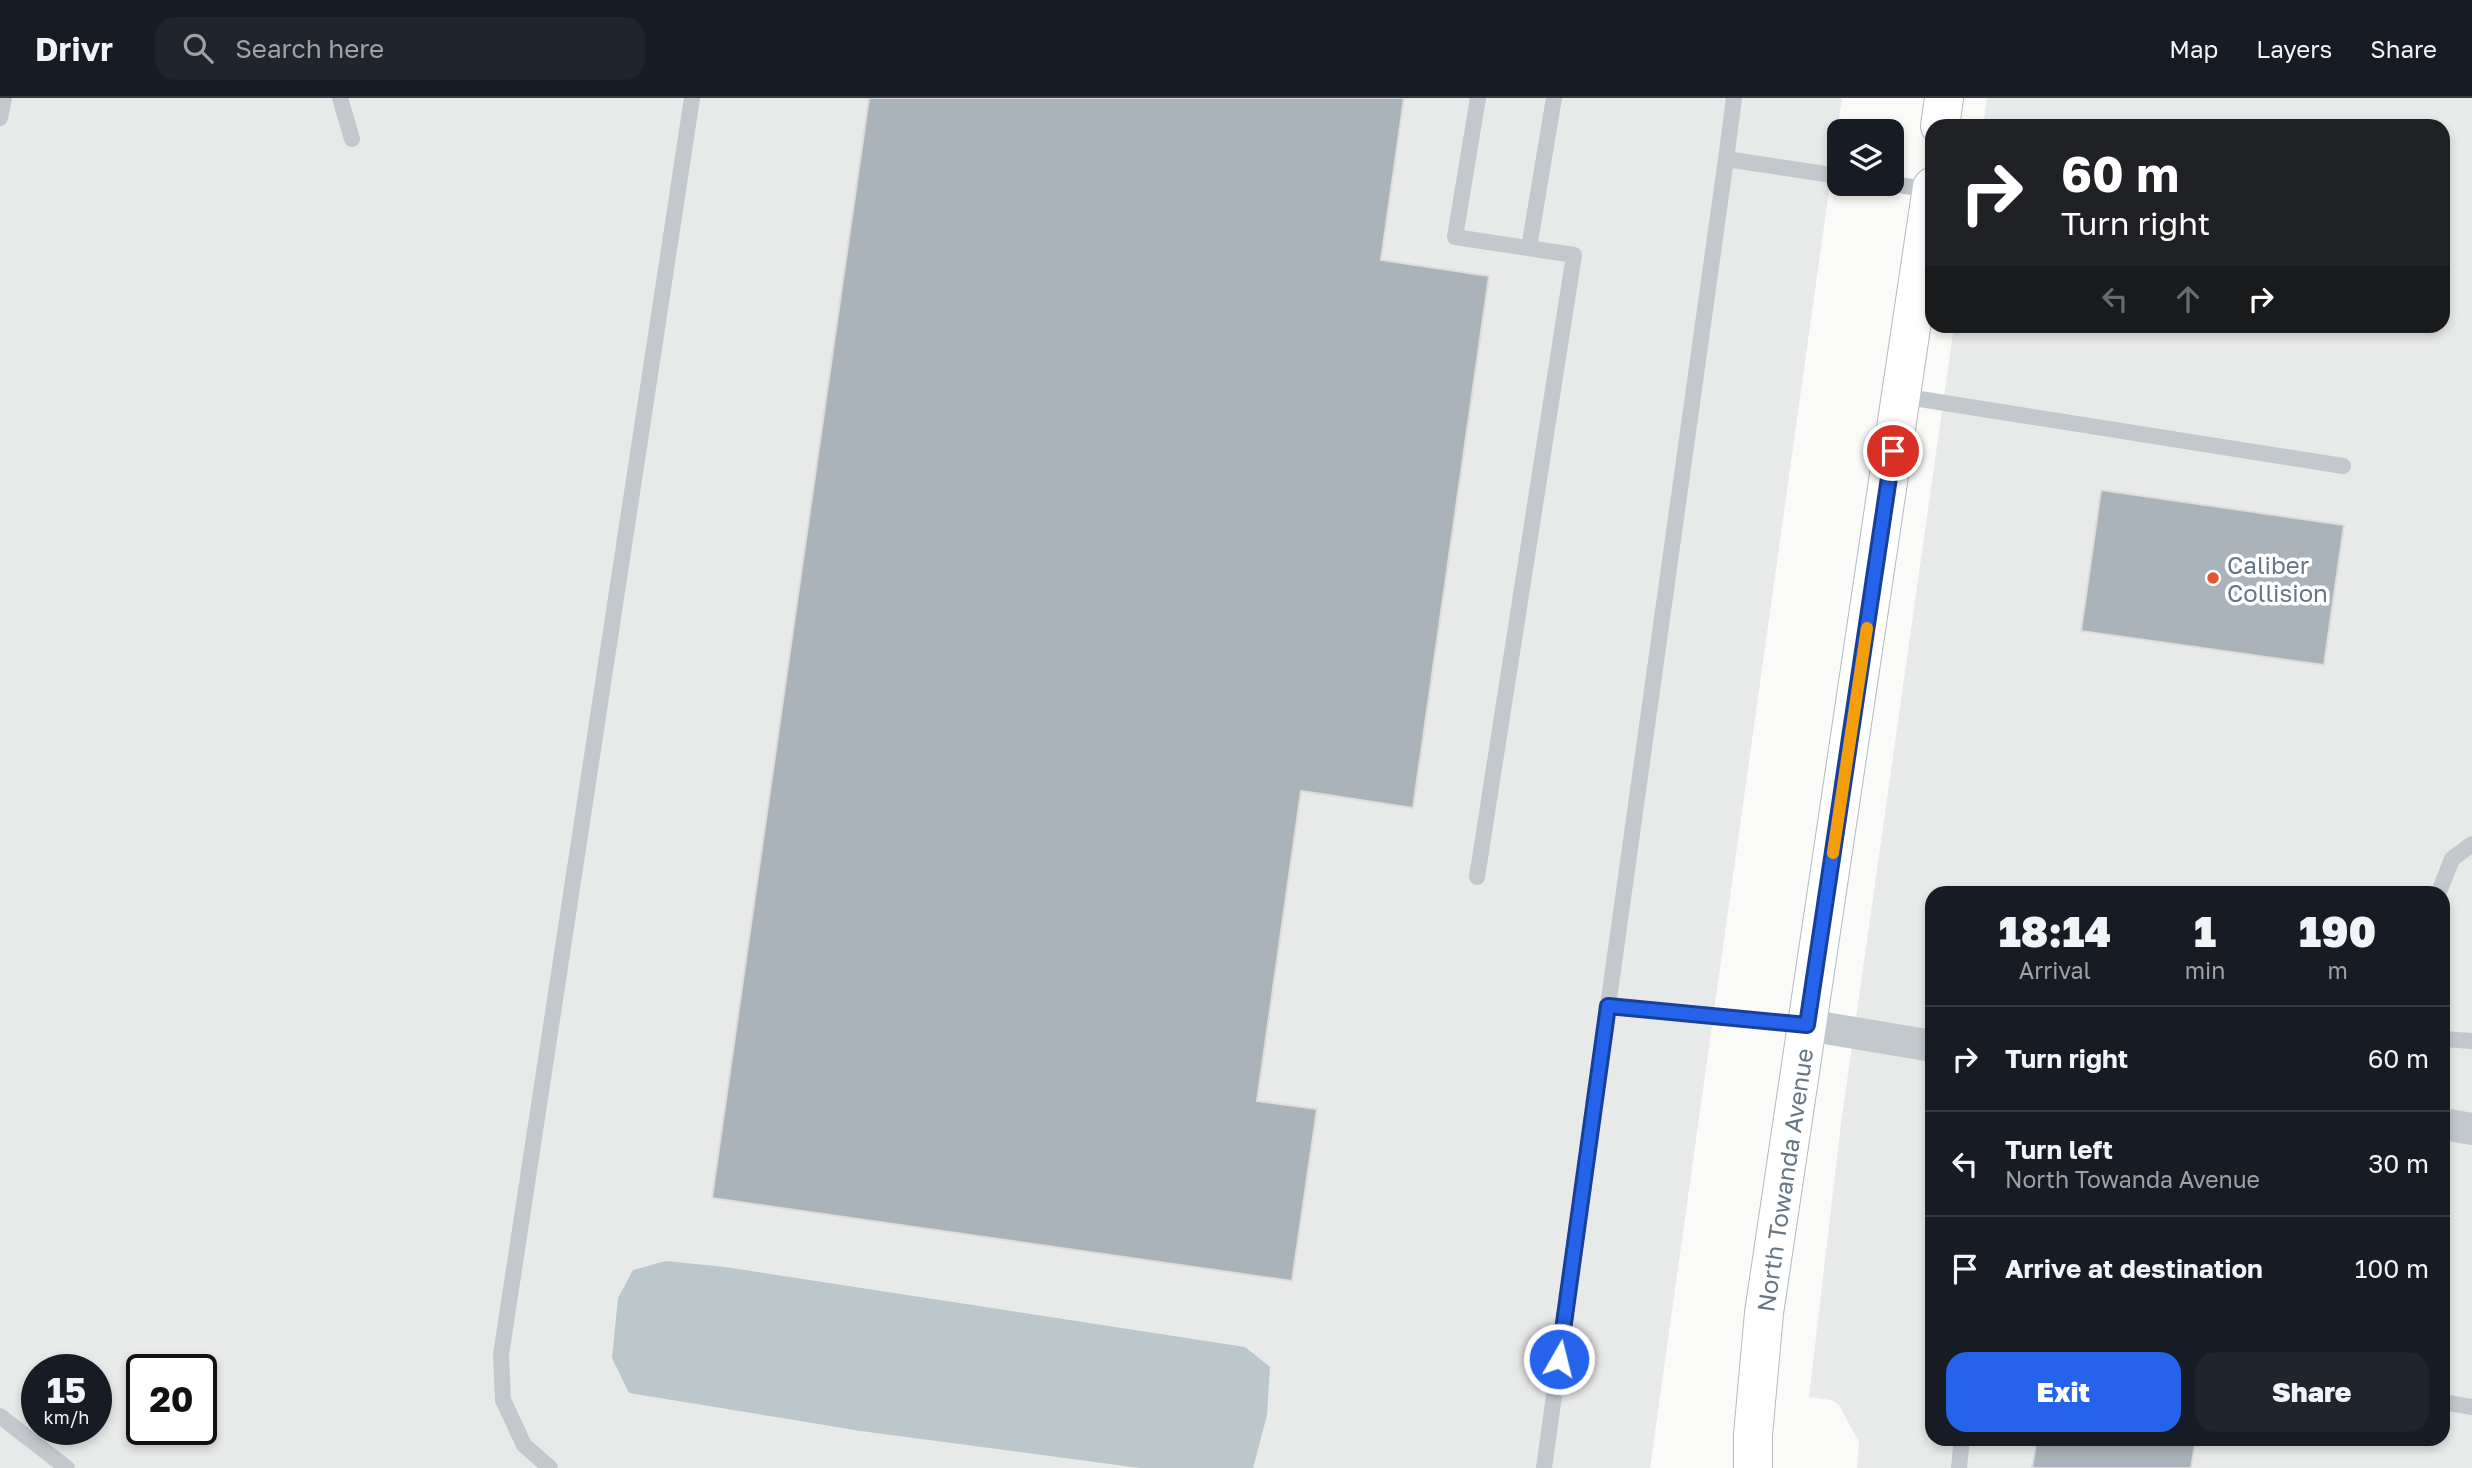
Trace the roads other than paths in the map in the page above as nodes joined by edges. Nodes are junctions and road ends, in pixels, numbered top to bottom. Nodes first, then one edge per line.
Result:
1 (4, 98) edge
2 (340, 98) edge
3 (692, 98) edge
4 (1478, 98) edge
5 (1554, 98) edge
6 (1734, 98) edge
7 (1944, 98) edge
8 (0, 118) edge
9 (1941, 119) edge
10 (352, 139) dead end
11 (1726, 159) junction
12 (1827, 174) edge
13 (1904, 186) edge
14 (1925, 188) edge
15 (1925, 236) edge
16 (1529, 248) junction
17 (1901, 396) junction
18 (2343, 466) dead end
19 (2472, 844) edge
20 (1478, 877) dead end
21 (2441, 886) edge
22 (1608, 1006) junction
23 (1807, 1025) junction
24 (2450, 1039) edge
25 (2472, 1041) edge
26 (1925, 1045) edge
27 (2450, 1125) edge
28 (2472, 1129) edge
29 (2450, 1403) edge
30 (2472, 1408) edge
31 (0, 1416) edge
32 (1961, 1446) edge
33 (67, 1468) edge
34 (550, 1468) edge
35 (1544, 1468) edge
36 (1753, 1468) edge
37 (1959, 1468) edge

1 - 8 lane
2 - 10 lane
3 - 34 lane
4 - 16 lane
5 - 16 lane
6 - 11 lane
7 - 9 main road
11 - 12 lane
11 - 22 lane
13 - 14 lane
15 - 17 main road, North Towanda Avenue
16 - 20 lane
17 - 18 lane
17 - 23 main road, North Towanda Avenue
19 - 21 lane
22 - 23 lane
22 - 35 lane
23 - 26 street
23 - 36 main road, North Towanda Avenue
24 - 25 lane
27 - 28 street
29 - 30 lane
31 - 33 lane
32 - 37 lane

